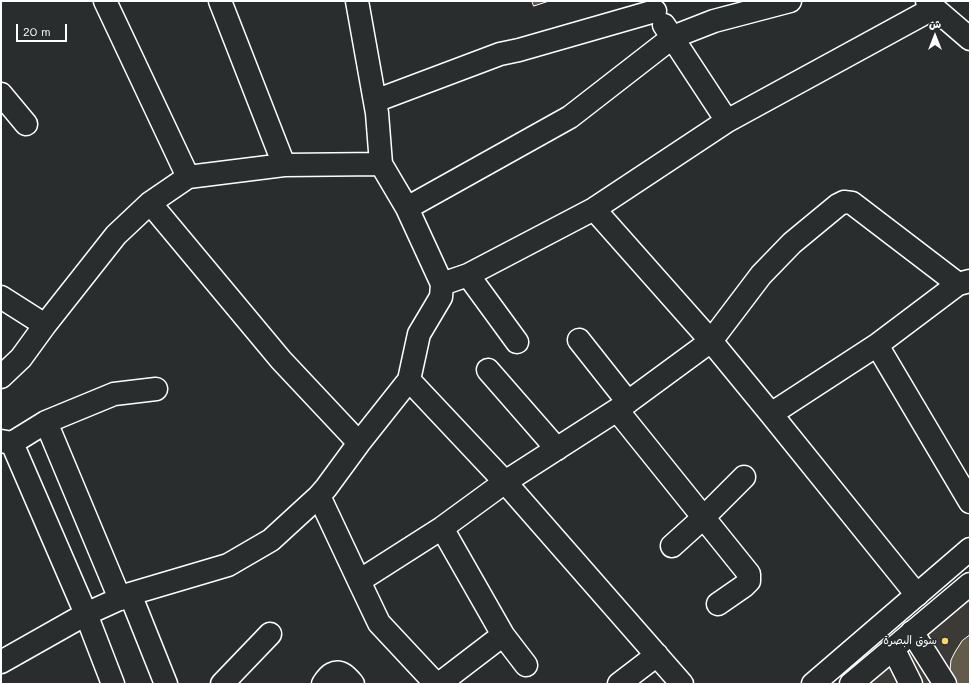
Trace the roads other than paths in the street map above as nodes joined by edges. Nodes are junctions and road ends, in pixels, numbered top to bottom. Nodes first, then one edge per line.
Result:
1 (105, 1) edge
2 (220, 1) edge
3 (357, 1) edge
4 (790, 1) edge
5 (930, 5) edge
6 (653, 6) edge
7 (673, 37) junction
8 (970, 39) edge
9 (1, 94) edge
10 (375, 101) junction
11 (727, 121) junction
12 (26, 124) dead end
13 (381, 164) junction
14 (284, 165) junction
15 (188, 177) junction
16 (150, 203) junction
17 (407, 208) junction
18 (594, 209) junction
19 (468, 275) junction
20 (964, 282) edge
21 (442, 284) junction
22 (1, 297) edge
23 (45, 325) junction
24 (579, 340) dead end
25 (711, 341) junction
26 (517, 342) dead end
27 (877, 345) junction
28 (488, 370) dead end
29 (1, 377) edge
30 (408, 380) junction
31 (156, 389) dead end
32 (622, 406) junction
33 (771, 414) junction
34 (46, 422) junction
35 (6, 442) edge
36 (359, 443) junction
37 (557, 449) junction
38 (744, 477) dead end
39 (505, 482) junction
40 (319, 496) junction
41 (970, 502) edge
42 (703, 518) junction
43 (442, 528) junction
44 (672, 546) dead end
45 (970, 549) edge
46 (359, 581) junction
47 (970, 584) edge
48 (125, 596) junction
49 (916, 596) junction
50 (718, 604) dead end
51 (86, 614) junction
52 (912, 632) junction
53 (270, 634) dead end
54 (503, 635) junction
55 (893, 648) junction
56 (657, 655) junction
57 (1, 662) edge
58 (526, 665) dead end
59 (112, 684) edge
60 (166, 684) edge
61 (222, 684) edge
62 (323, 684) edge
63 (353, 684) edge
64 (436, 684) edge
65 (439, 684) edge
66 (619, 684) edge
67 (682, 684) edge
68 (813, 684) edge
69 (851, 684) edge
70 (910, 684) edge
71 (946, 684) edge

1 - 15 street
2 - 14 street
3 - 10 street
4 - 7 street
5 - 8 street
5 - 11 street
6 - 7 street
6 - 10 street
7 - 11 street
7 - 17 street
9 - 12 street
10 - 13 street
11 - 18 street
13 - 14 street
13 - 17 street
14 - 15 street
15 - 16 street
16 - 23 street
16 - 36 street
17 - 21 street
18 - 19 street
18 - 25 street
19 - 21 street
19 - 26 street
20 - 25 street
20 - 27 street
21 - 30 street
22 - 23 street
23 - 29 street
24 - 32 street
25 - 32 street
25 - 33 street
27 - 33 street
27 - 41 street
28 - 37 street
30 - 36 street
30 - 39 street
31 - 34 street
32 - 37 street
32 - 42 street
33 - 49 street
34 - 35 street
34 - 48 street
35 - 51 street
36 - 40 street
37 - 39 street
38 - 42 street
39 - 43 street
39 - 56 street
40 - 46 street
40 - 48 street
42 - 44 street
42 - 50 street
43 - 46 street
43 - 54 street
45 - 49 street
46 - 64 street
47 - 52 street
48 - 51 street
48 - 60 street
49 - 68 street
51 - 57 street
51 - 59 street
52 - 55 street
52 - 71 street
53 - 61 street
54 - 58 street
54 - 65 street
55 - 69 street
55 - 70 street
56 - 66 street
56 - 67 street
62 - 63 street

